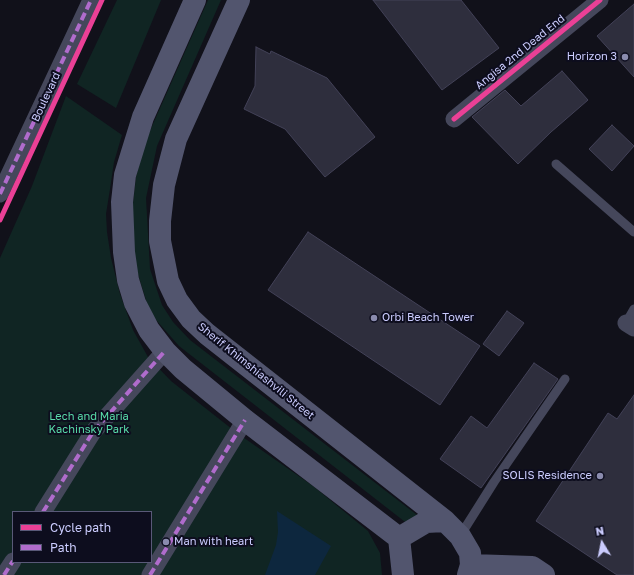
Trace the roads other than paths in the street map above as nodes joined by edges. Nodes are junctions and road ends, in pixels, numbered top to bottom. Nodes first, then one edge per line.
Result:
1 (91, 0) edge
2 (195, 0) edge
3 (239, 0) edge
4 (600, 0) edge
5 (454, 119) dead end
6 (556, 164) dead end
7 (0, 194) edge
8 (634, 232) edge
9 (165, 350) junction
10 (565, 379) dead end
11 (245, 420) junction
12 (44, 511) edge
13 (452, 528) junction
14 (399, 538) junction
15 (12, 563) edge
16 (469, 570) edge
17 (4, 575) edge
18 (150, 575) edge
19 (403, 575) edge
20 (544, 575) edge

1 - 7 street, Boulevard
2 - 9 main road
3 - 13 main road, Sherif Khimshiashvili Street
4 - 5 street, Angisa 2nd Dead End
6 - 8 lane
9 - 11 main road
9 - 12 street
10 - 13 lane
11 - 14 main road
11 - 18 street
13 - 14 main road
13 - 16 main road, Sherif Khimshiashvili Street
14 - 19 main road
15 - 17 street
16 - 20 main road

